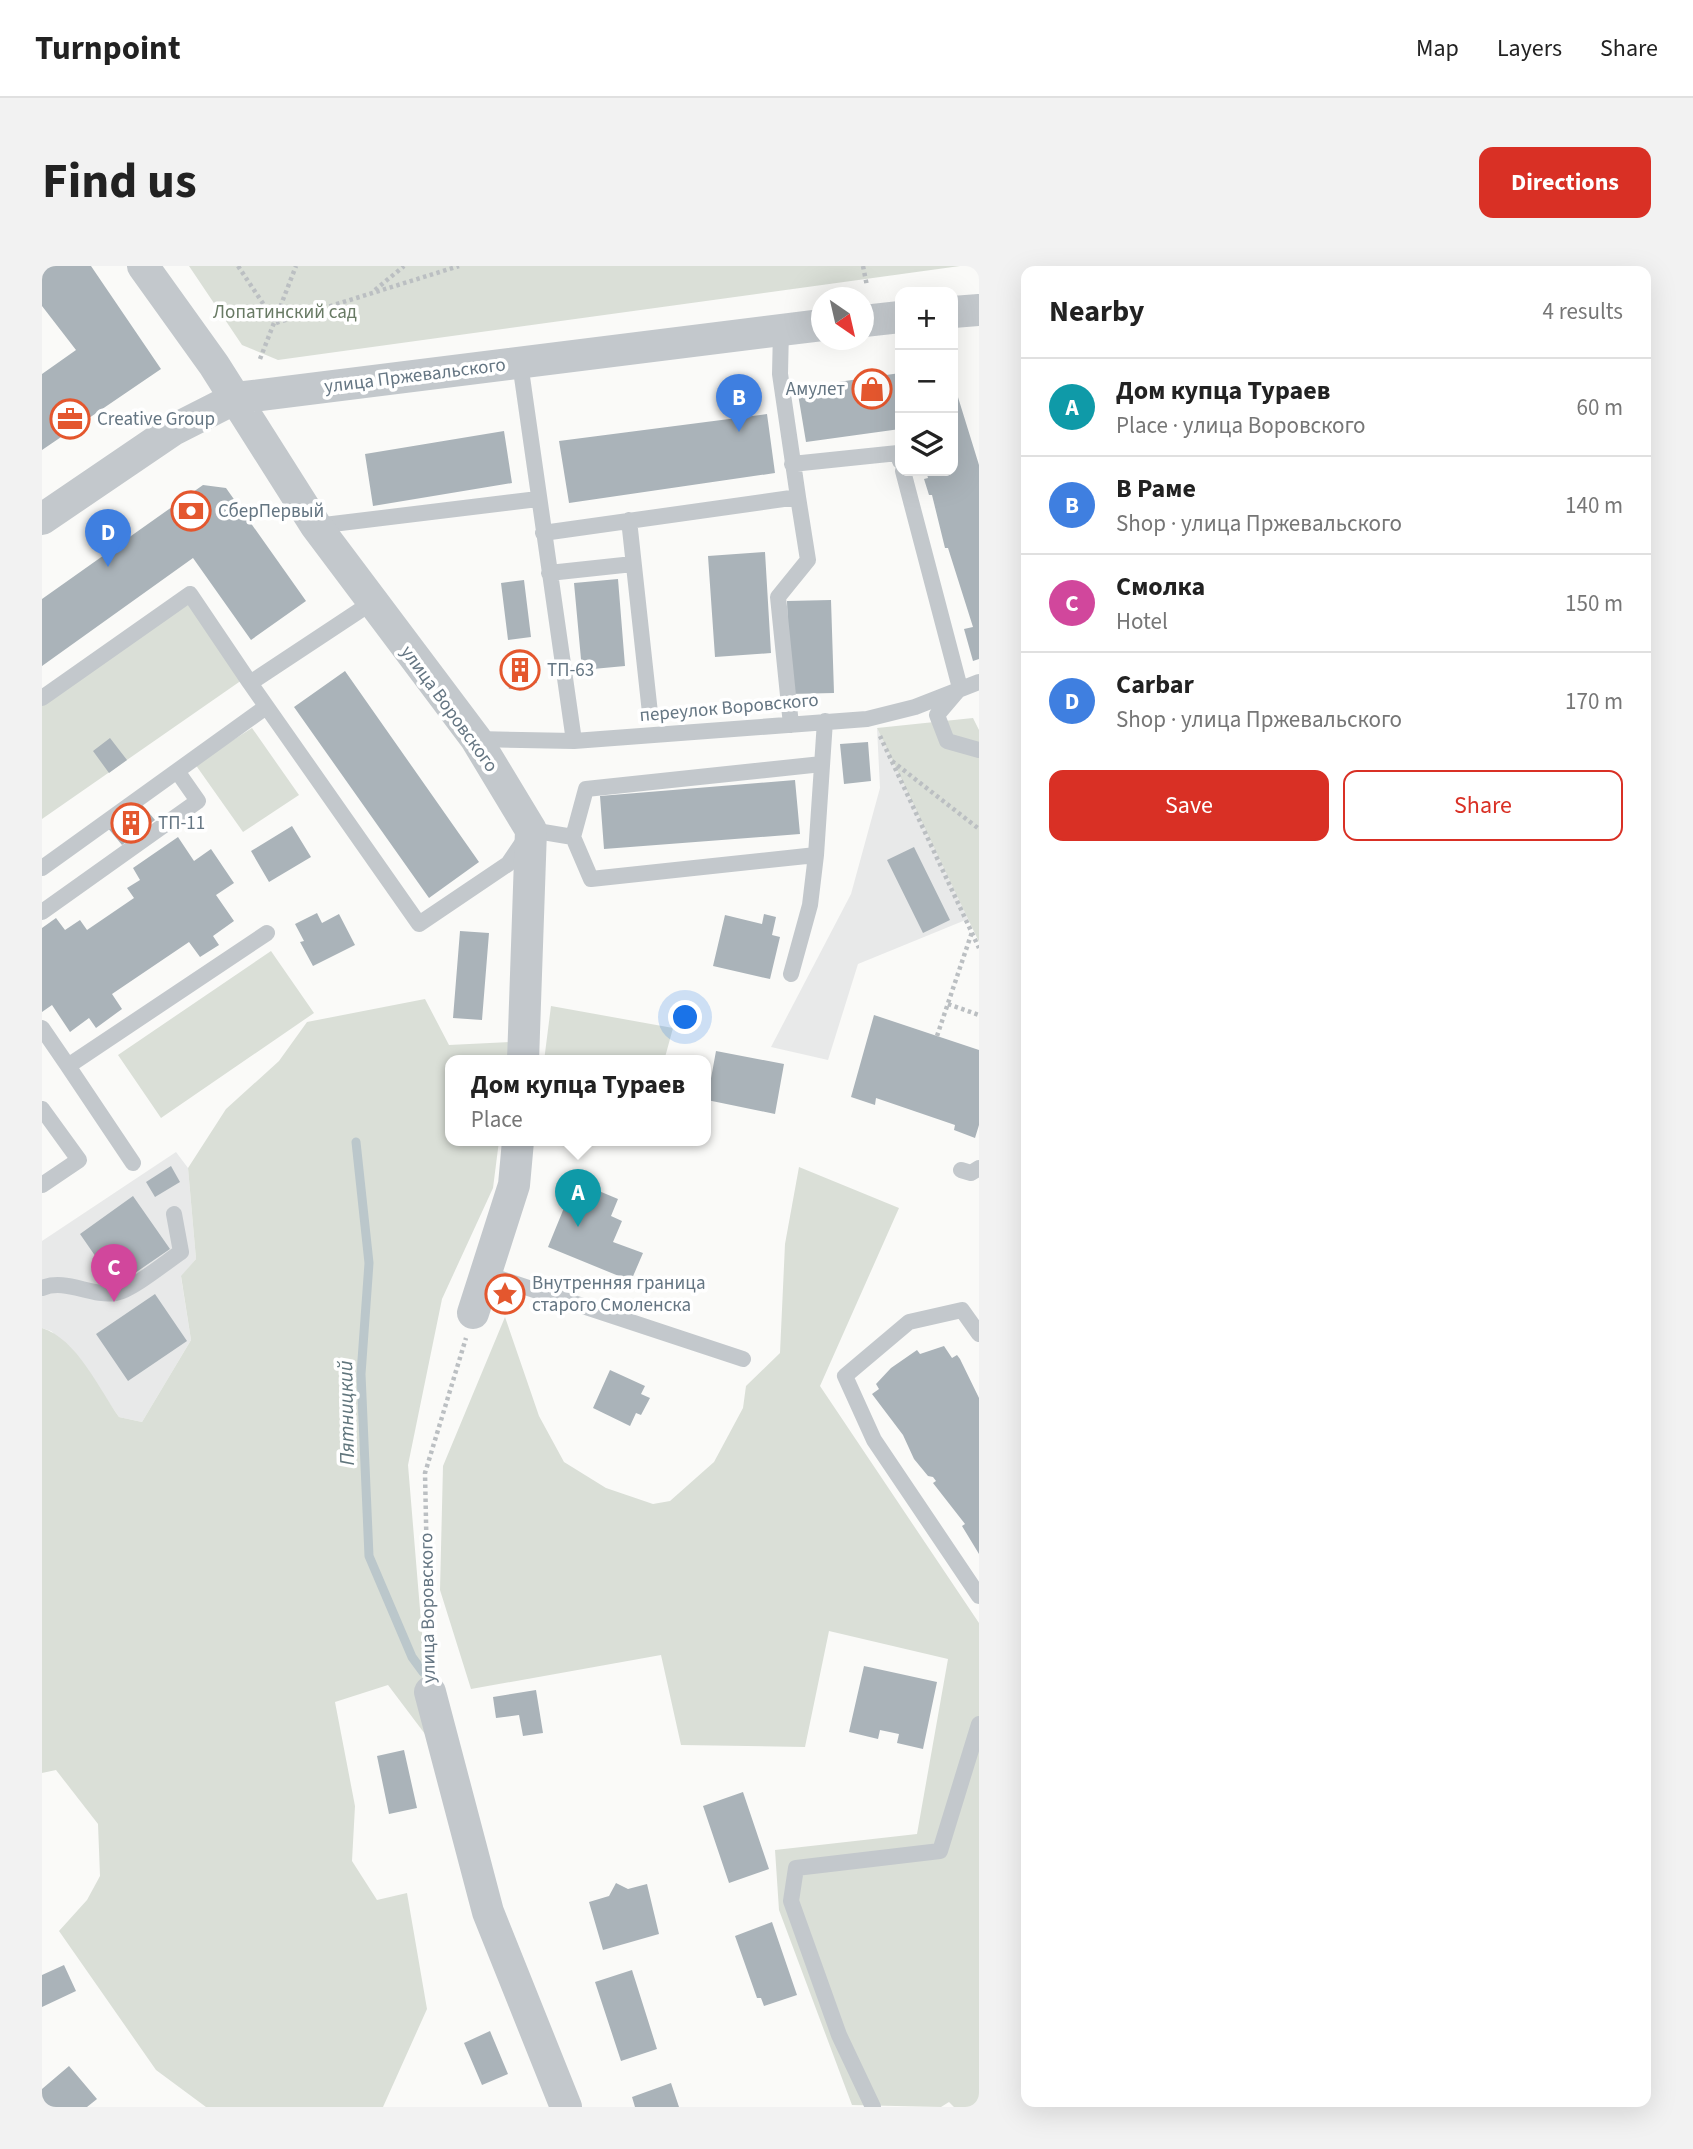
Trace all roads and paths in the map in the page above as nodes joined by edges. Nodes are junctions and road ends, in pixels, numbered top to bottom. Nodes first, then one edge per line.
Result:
1 (143, 266) edge
2 (238, 266) edge
3 (296, 266) edge
4 (404, 266) edge
5 (459, 266) edge
6 (863, 266) edge
7 (867, 286) dead end
8 (371, 293) junction
9 (979, 310) edge
10 (958, 312) edge
11 (895, 318) edge
12 (874, 320) edge
13 (276, 323) junction
14 (811, 326) edge
15 (781, 329) junction
16 (260, 359) dead end
17 (520, 363) junction
18 (236, 398) junction
19 (895, 453) edge
20 (792, 464) junction
21 (904, 476) edge
22 (798, 498) junction
23 (538, 499) junction
24 (42, 519) edge
25 (629, 520) junction
26 (316, 526) junction
27 (543, 533) junction
28 (633, 564) junction
29 (549, 573) junction
30 (371, 604) junction
31 (979, 682) edge
32 (250, 683) junction
33 (960, 688) junction
34 (42, 698) edge
35 (266, 707) junction
36 (650, 713) dead end
37 (872, 718) junction
38 (825, 721) junction
39 (791, 725) junction
40 (476, 739) junction
41 (574, 741) junction
42 (979, 750) edge
43 (892, 760) junction
44 (822, 764) junction
45 (177, 771) junction
46 (979, 829) edge
47 (531, 830) junction
48 (573, 837) junction
49 (816, 855) junction
50 (42, 868) edge
51 (42, 912) edge
52 (972, 932) junction
53 (267, 933) dead end
54 (979, 948) edge
55 (791, 974) dead end
56 (948, 1004) junction
57 (979, 1015) edge
58 (42, 1028) edge
59 (937, 1036) dead end
60 (523, 1055) edge
61 (68, 1066) junction
62 (42, 1109) edge
63 (518, 1146) edge
64 (133, 1163) dead end
65 (979, 1168) edge
66 (961, 1170) dead end
67 (42, 1185) edge
68 (174, 1214) dead end
69 (486, 1275) junction
70 (42, 1288) edge
71 (473, 1313) joint
72 (979, 1334) edge
73 (743, 1359) dead end
74 (979, 1595) edge
75 (430, 1692) joint
76 (979, 1724) edge
77 (566, 2107) edge
78 (873, 2107) edge

1 - 18 street, улица Воровского
2 - 13 path
3 - 13 path
4 - 8 path
5 - 8 path
6 - 7 path
8 - 13 path
9 - 10 street
11 - 12 street
13 - 16 path
14 - 15 street, улица Пржевальского
15 - 17 street, улица Пржевальского
15 - 20 lane
17 - 18 street, улица Пржевальского
17 - 23 lane
18 - 24 street, улица Пржевальского
18 - 26 street, улица Воровского
19 - 20 lane
20 - 22 lane
21 - 33 lane
22 - 25 lane
22 - 39 lane
23 - 26 lane
23 - 27 lane
25 - 27 lane
25 - 28 lane
26 - 30 street, улица Воровского
27 - 29 lane
28 - 29 lane
28 - 36 lane
29 - 41 lane
30 - 32 lane
30 - 40 street, улица Воровского
31 - 33 lane, переулок Воровского
32 - 34 lane
32 - 35 lane
33 - 37 lane, переулок Воровского
33 - 42 lane
35 - 45 lane
35 - 47 lane
37 - 38 lane, переулок Воровского
37 - 43 path
38 - 39 lane, переулок Воровского
38 - 44 lane
39 - 41 lane, переулок Воровского
40 - 41 lane, переулок Воровского
40 - 47 street, улица Воровского
43 - 46 path
43 - 52 path
44 - 48 lane
44 - 49 lane
45 - 50 lane
45 - 51 lane
47 - 48 lane
47 - 60 street
48 - 49 lane
49 - 55 lane
52 - 54 path
52 - 56 path
53 - 61 lane
56 - 57 path
56 - 59 path
58 - 61 lane
61 - 64 lane
62 - 67 lane
63 - 69 street
65 - 66 lane
68 - 70 lane
69 - 71 street
69 - 73 lane
71 - 75 path, улица Воровского
72 - 74 lane
75 - 77 street, улица Воровского
76 - 78 lane

